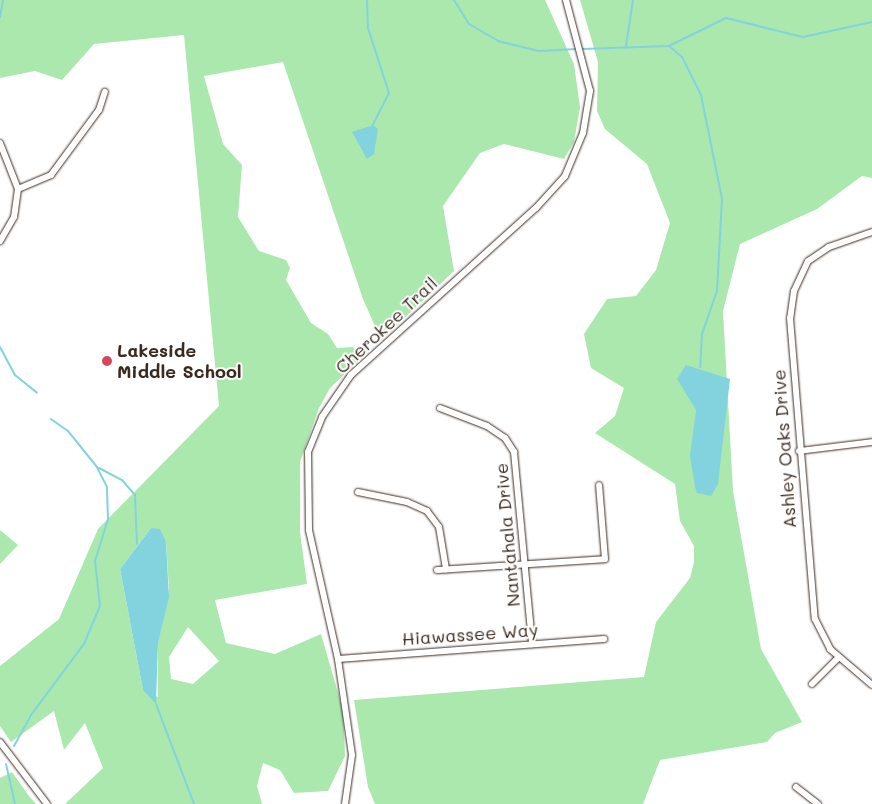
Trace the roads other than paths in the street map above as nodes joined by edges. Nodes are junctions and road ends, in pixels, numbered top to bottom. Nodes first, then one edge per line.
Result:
1 (566, 0) edge
2 (104, 92) dead end
3 (0, 143) edge
4 (18, 190) junction
5 (872, 232) edge
6 (0, 241) edge
7 (440, 408) dead end
8 (872, 442) edge
9 (799, 451) junction
10 (599, 485) dead end
11 (358, 492) dead end
12 (525, 564) junction
13 (437, 570) dead end
14 (446, 570) junction
15 (604, 639) dead end
16 (532, 644) junction
17 (838, 658) junction
18 (338, 659) junction
19 (812, 684) dead end
20 (872, 685) edge
21 (0, 742) edge
22 (796, 787) dead end
23 (46, 804) edge
24 (345, 804) edge
25 (818, 804) edge

1 - 18 street, Cherokee Trail
2 - 4 street
3 - 4 street
4 - 6 street
5 - 9 street, Ashley Oaks Drive
7 - 12 street, Nantahala Drive
8 - 9 street
9 - 17 street, Ashley Oaks Drive
10 - 12 street
11 - 14 street
12 - 14 street
12 - 16 street, Nantahala Drive
13 - 14 street
15 - 16 street, Hiawassee Way
16 - 18 street, Hiawassee Way
17 - 19 street
17 - 20 street, Ashley Oaks Drive
18 - 24 street, Cherokee Trail
21 - 23 street
22 - 25 street

